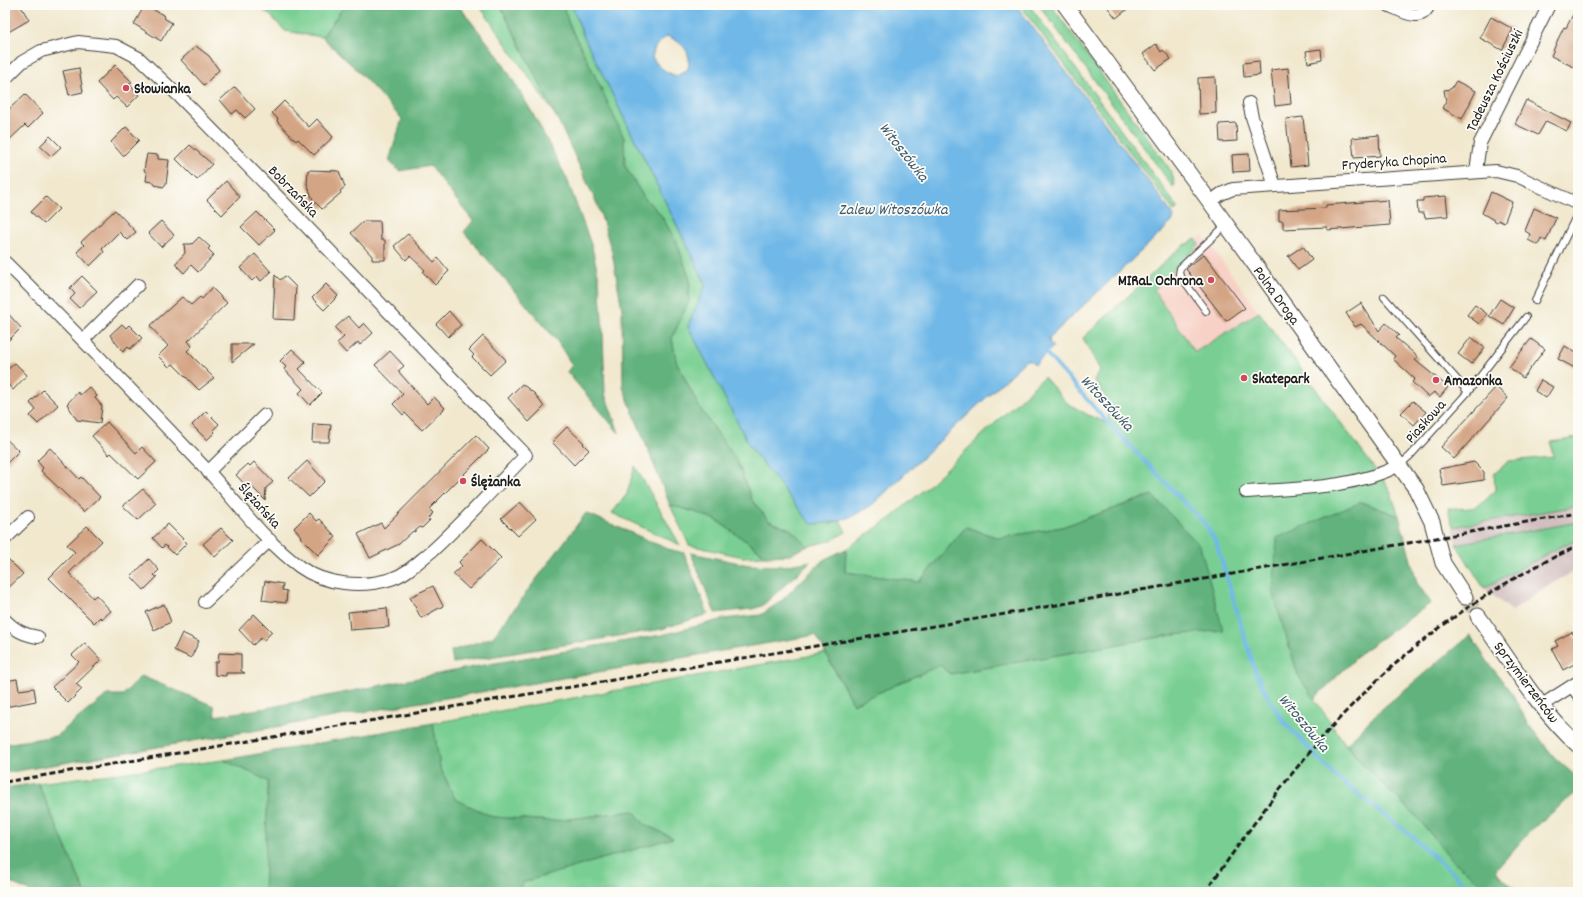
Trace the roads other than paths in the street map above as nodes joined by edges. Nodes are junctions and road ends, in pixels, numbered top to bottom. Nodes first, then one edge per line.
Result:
1 (1065, 5) edge
2 (1388, 5) edge
3 (1429, 5) edge
4 (1549, 5) edge
5 (5, 79) edge
6 (1249, 103) dead end
7 (1476, 172) junction
8 (1275, 186) junction
9 (1210, 202) junction
10 (1578, 204) edge
11 (1578, 212) edge
12 (1226, 225) junction
13 (5, 262) edge
14 (138, 285) dead end
15 (1384, 297) dead end
16 (1534, 301) dead end
17 (1206, 311) dead end
18 (1526, 316) dead end
19 (84, 340) junction
20 (1468, 392) junction
21 (265, 415) dead end
22 (526, 455) joint
23 (1400, 465) junction
24 (208, 472) junction
25 (1246, 492) dead end
26 (28, 517) dead end
27 (5, 538) edge
28 (270, 540) junction
29 (1465, 597) tunnel mouth
30 (205, 602) dead end
31 (1478, 616) tunnel mouth
32 (5, 620) edge
33 (38, 637) dead end
34 (1573, 684) edge
35 (1578, 699) edge
36 (1542, 705) junction
37 (1578, 745) edge

1 - 9 street, Polna Droga
2 - 3 street
4 - 7 street, Tadeusza Kościuszki
5 - 22 street, Bobrzańska
6 - 8 street
7 - 8 street, Fryderyka Chopina
7 - 10 street, Fryderyka Chopina
8 - 9 street, Fryderyka Chopina
9 - 12 street, Polna Droga
11 - 16 lane
12 - 17 lane
12 - 23 street, Polna Droga
13 - 19 street, Ślężańska
14 - 19 street
15 - 20 lane
18 - 20 lane, Piaskowa
19 - 24 street, Ślężańska
20 - 23 lane, Piaskowa
21 - 24 street
22 - 28 street, Ślężańska
23 - 25 street
23 - 29 street, Polna Droga
24 - 28 street, Ślężańska
26 - 27 street
28 - 30 street
31 - 36 street, Sprzymierzeńców
32 - 33 street
34 - 35 lane
34 - 36 street
36 - 37 street, Sprzymierzeńców

